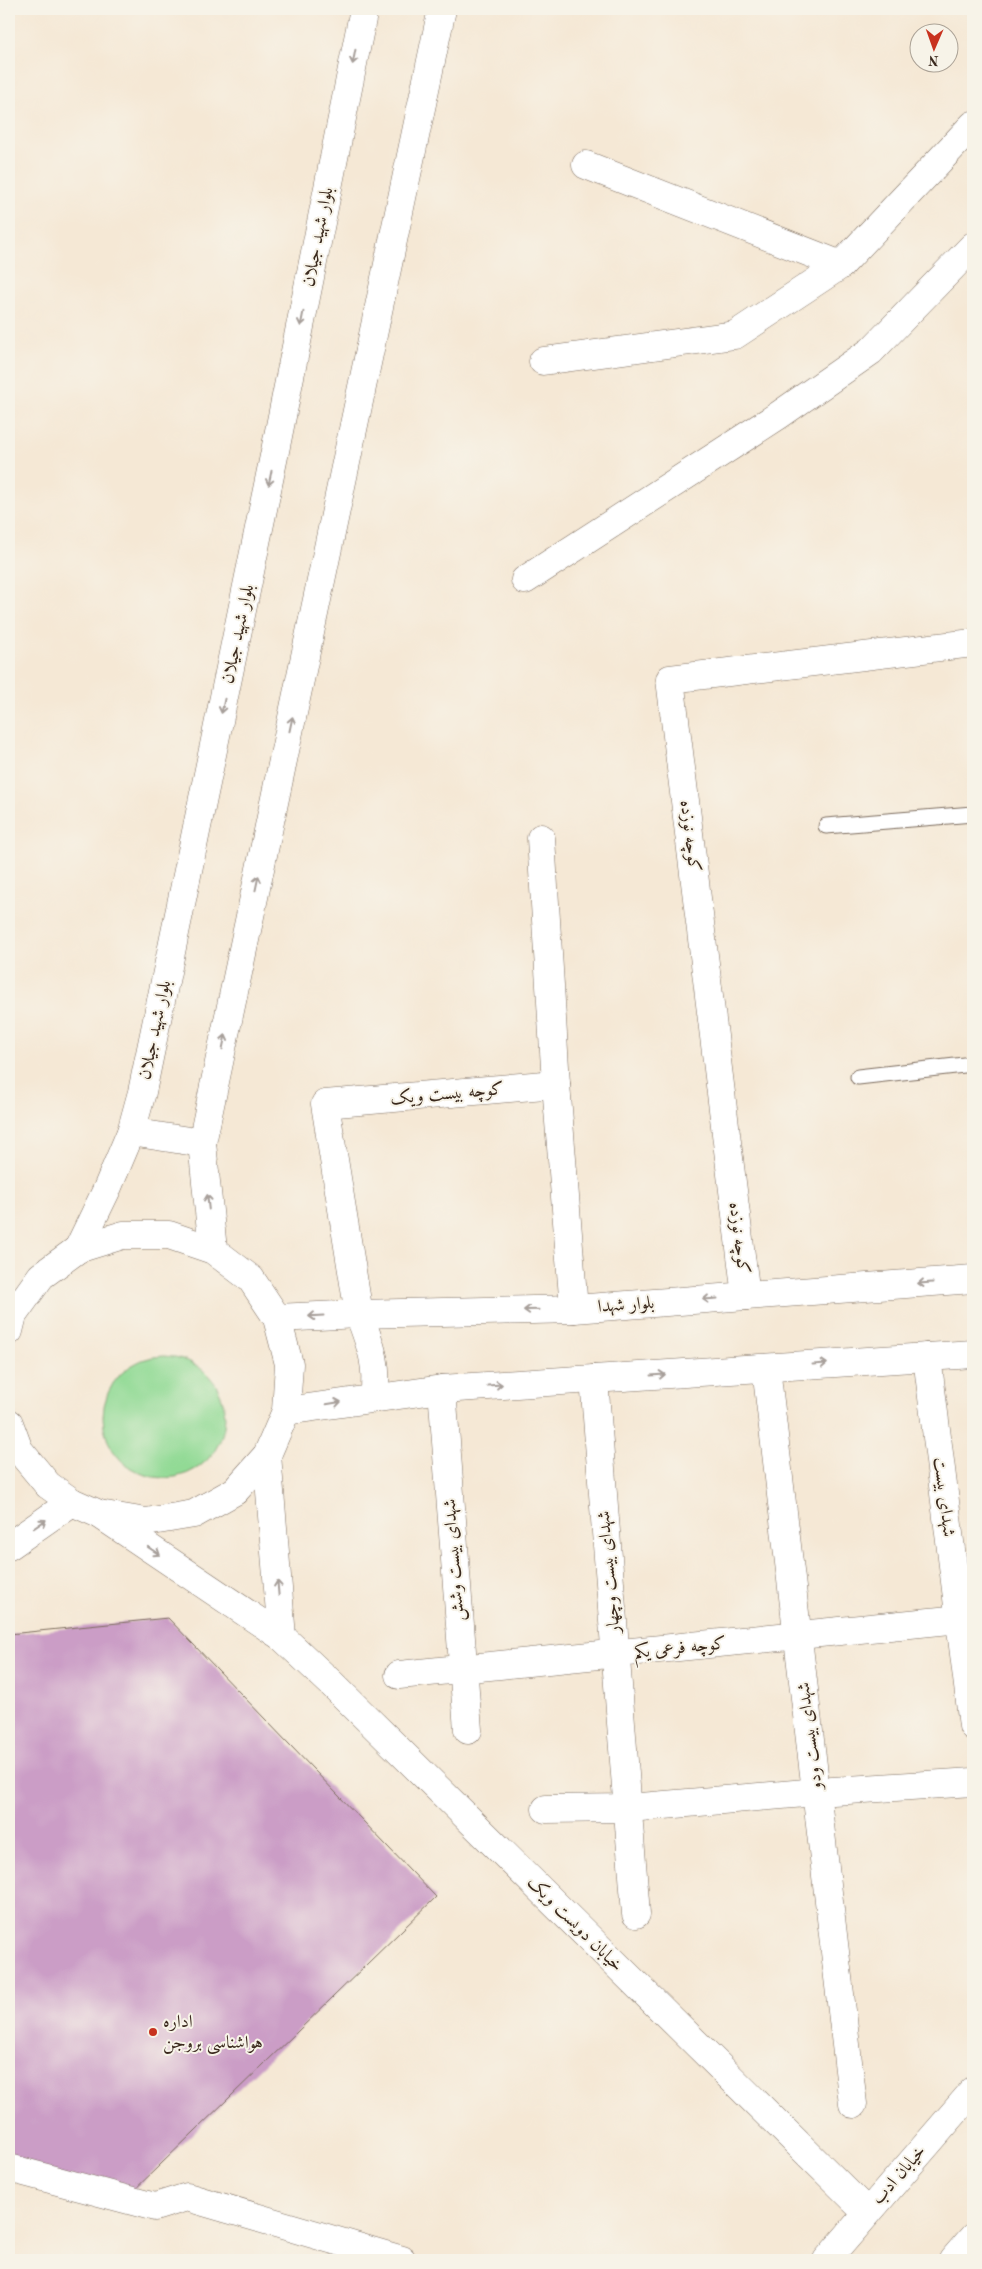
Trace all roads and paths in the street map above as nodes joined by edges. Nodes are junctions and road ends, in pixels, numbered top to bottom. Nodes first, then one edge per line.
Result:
1 (364, 9) edge
2 (442, 9) edge
3 (973, 125) edge
4 (586, 165) dead end
5 (973, 246) edge
6 (841, 265) junction
7 (543, 361) dead end
8 (525, 580) dead end
9 (973, 643) edge
10 (973, 814) edge
11 (826, 826) dead end
12 (541, 838) dead end
13 (973, 1064) edge
14 (858, 1077) dead end
15 (556, 1084) junction
16 (130, 1132) junction
17 (202, 1143) junction
18 (78, 1249) junction
19 (213, 1250) junction
20 (973, 1279) edge
21 (746, 1296) junction
22 (574, 1309) junction
23 (358, 1314) junction
24 (277, 1318) junction
25 (9, 1332) edge
26 (973, 1354) edge
27 (927, 1357) junction
28 (766, 1368) junction
29 (594, 1379) junction
30 (442, 1389) junction
31 (374, 1397) junction
32 (286, 1411) junction
33 (9, 1423) edge
34 (267, 1455) junction
35 (72, 1502) junction
36 (99, 1514) junction
37 (9, 1546) edge
38 (960, 1619) junction
39 (798, 1636) junction
40 (282, 1637) junction
41 (616, 1654) junction
42 (462, 1670) junction
43 (399, 1675) dead end
44 (973, 1726) edge
45 (468, 1730) dead end
46 (973, 1782) edge
47 (817, 1792) junction
48 (628, 1808) junction
49 (546, 1809) dead end
50 (636, 1914) dead end
51 (973, 2091) edge
52 (853, 2104) dead end
53 (9, 2168) edge
54 (867, 2212) junction
55 (973, 2237) edge
56 (402, 2260) edge
57 (827, 2260) edge
58 (953, 2260) edge

1 -> 16 street, بلوار شهید جیلان
17 -> 2 street
3 - 6 street
4 - 6 street
5 - 8 street
6 - 7 street
9 - 21 street, کوچه نوزده
10 - 11 lane
12 - 15 street
13 - 14 lane
15 - 22 street
15 - 23 street, کوچه بیست ویک
16 - 17 street
16 - 18 street, بلوار شهید جیلان
19 -> 17 street
18 - 19 street
18 - 25 street
19 - 24 street
20 -> 21 street, بلوار شهدا
21 -> 22 street, بلوار شهدا
22 -> 23 street, بلوار شهدا
23 -> 24 street, بلوار شهدا
23 - 31 street
24 - 32 street
26 - 27 street
28 -> 27 street
27 - 38 street, شهدای بیست
29 -> 28 street
28 - 39 street, شهدای بیست ودو
30 -> 29 street
29 - 41 street, شهدای بیست وچهار
30 - 31 street
30 - 42 street, شهدای بیست وشش
32 -> 31 street
32 - 34 street
33 - 35 street
34 - 36 street
40 -> 34 street
35 - 36 street
37 -> 35 street
36 -> 40 street, خیابان دویست ویک
38 - 39 street, کوچه فرعی یکم
38 - 44 street, شهدای بیست
39 - 41 street, کوچه فرعی یکم
39 - 47 street, شهدای بیست ودو
40 - 54 street, خیابان دویست ویک
41 - 42 street, کوچه فرعی یکم
41 - 48 street, شهدای بیست وچهار
42 - 43 street, کوچه فرعی یکم
42 - 45 street, شهدای بیست وشش
46 - 47 street
47 - 48 street
47 - 52 street, شهدای بیست ودو
48 - 49 street
48 - 50 street, شهدای بیست وچهار
51 - 54 street, خیابان ادب
53 - 56 street
54 - 57 street, خیابان ادب
55 - 58 street

